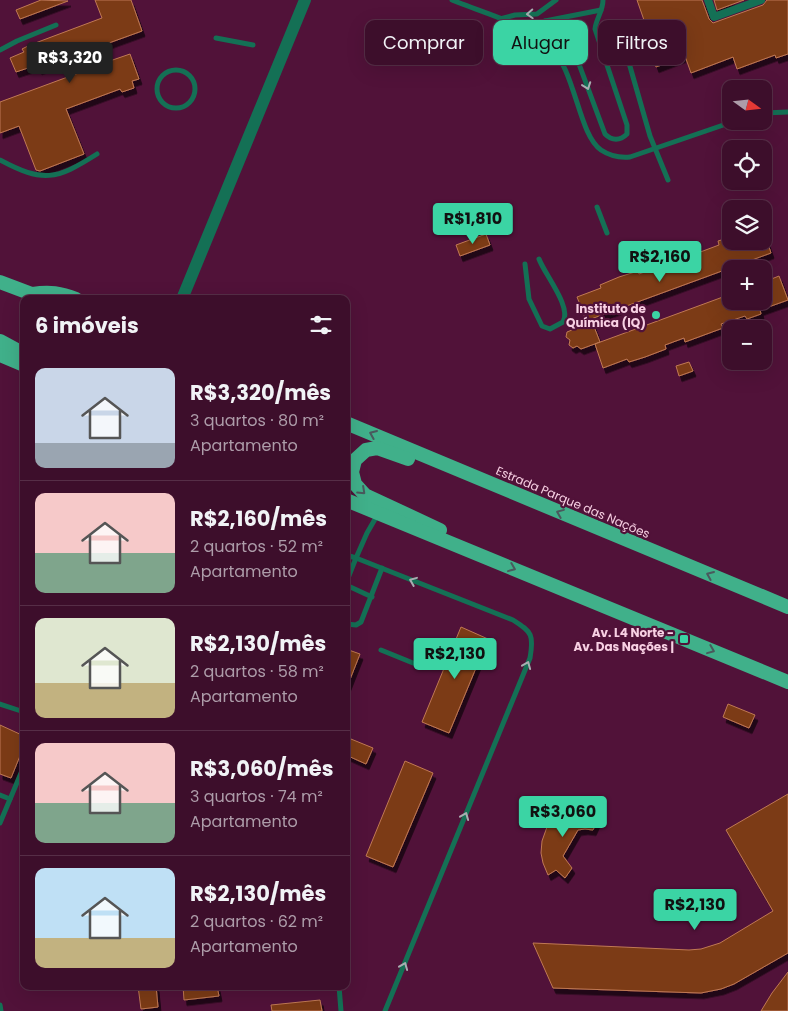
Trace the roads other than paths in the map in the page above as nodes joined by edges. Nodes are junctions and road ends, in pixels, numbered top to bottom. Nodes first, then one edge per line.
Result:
1 (452, 0) edge
2 (556, 0) edge
3 (603, 0) edge
4 (708, 0) edge
5 (761, 0) edge
6 (306, 2) edge
7 (602, 10) junction
8 (500, 19) joint
9 (550, 20) edge
10 (56, 25) dead end
11 (216, 38) dead end
12 (253, 45) dead end
13 (0, 50) edge
14 (563, 65) edge
15 (579, 65) edge
16 (630, 65) edge
17 (171, 71) joint
18 (788, 112) edge
19 (772, 113) edge
20 (722, 126) edge
21 (655, 149) junction
22 (97, 154) dead end
23 (0, 160) edge
24 (668, 180) dead end
25 (597, 207) dead end
26 (607, 233) dead end
27 (539, 259) dead end
28 (525, 264) dead end
29 (0, 282) edge
30 (34, 295) edge
31 (42, 295) edge
32 (66, 295) edge
33 (184, 295) edge
34 (0, 341) edge
35 (20, 352) edge
36 (0, 356) edge
37 (20, 364) edge
38 (350, 425) edge
39 (482, 481) junction
40 (350, 502) edge
41 (378, 513) junction
42 (467, 550) junction
43 (350, 556) edge
44 (356, 558) junction
45 (382, 568) junction
46 (350, 574) edge
47 (350, 586) edge
48 (744, 589) junction
49 (372, 597) junction
50 (788, 597) edge
51 (788, 607) edge
52 (350, 624) edge
53 (381, 650) dead end
54 (413, 663) dead end
55 (788, 682) edge
56 (0, 704) edge
57 (20, 711) edge
58 (20, 775) edge
59 (0, 796) edge
60 (10, 799) junction
61 (0, 823) edge
62 (339, 990) edge
63 (0, 1005) edge
64 (1, 1011) edge
65 (341, 1011) edge
66 (385, 1011) edge

1 - 8 lane
2 -> 8 lane
3 - 7 lane
4 - 5 street
6 - 33 street
7 - 9 lane
15 -> 7 lane
10 - 13 lane
11 - 12 lane
14 - 21 lane
16 - 21 lane
17 - 17 lane
18 - 19 lane
20 - 21 lane
21 - 24 lane
22 - 23 lane
25 - 26 lane
27 - 28 lane
29 - 30 highway
31 - 32 highway
34 - 35 highway
36 - 37 highway
39 -> 38 highway, Estrada Parque das Nações
39 -> 42 highway
48 -> 39 highway, Estrada Parque das Nações
40 - 41 highway
41 - 42 highway
41 - 44 lane
42 -> 55 highway
43 - 44 lane
44 - 45 lane
44 - 46 lane
45 - 49 lane
66 -> 45 lane
47 - 49 lane
48 - 50 highway
48 - 51 highway, Estrada Parque das Nações
49 - 52 lane
53 - 54 lane
56 - 57 lane
58 - 60 lane
59 - 60 lane
60 - 61 lane
62 - 65 lane
63 - 64 lane

